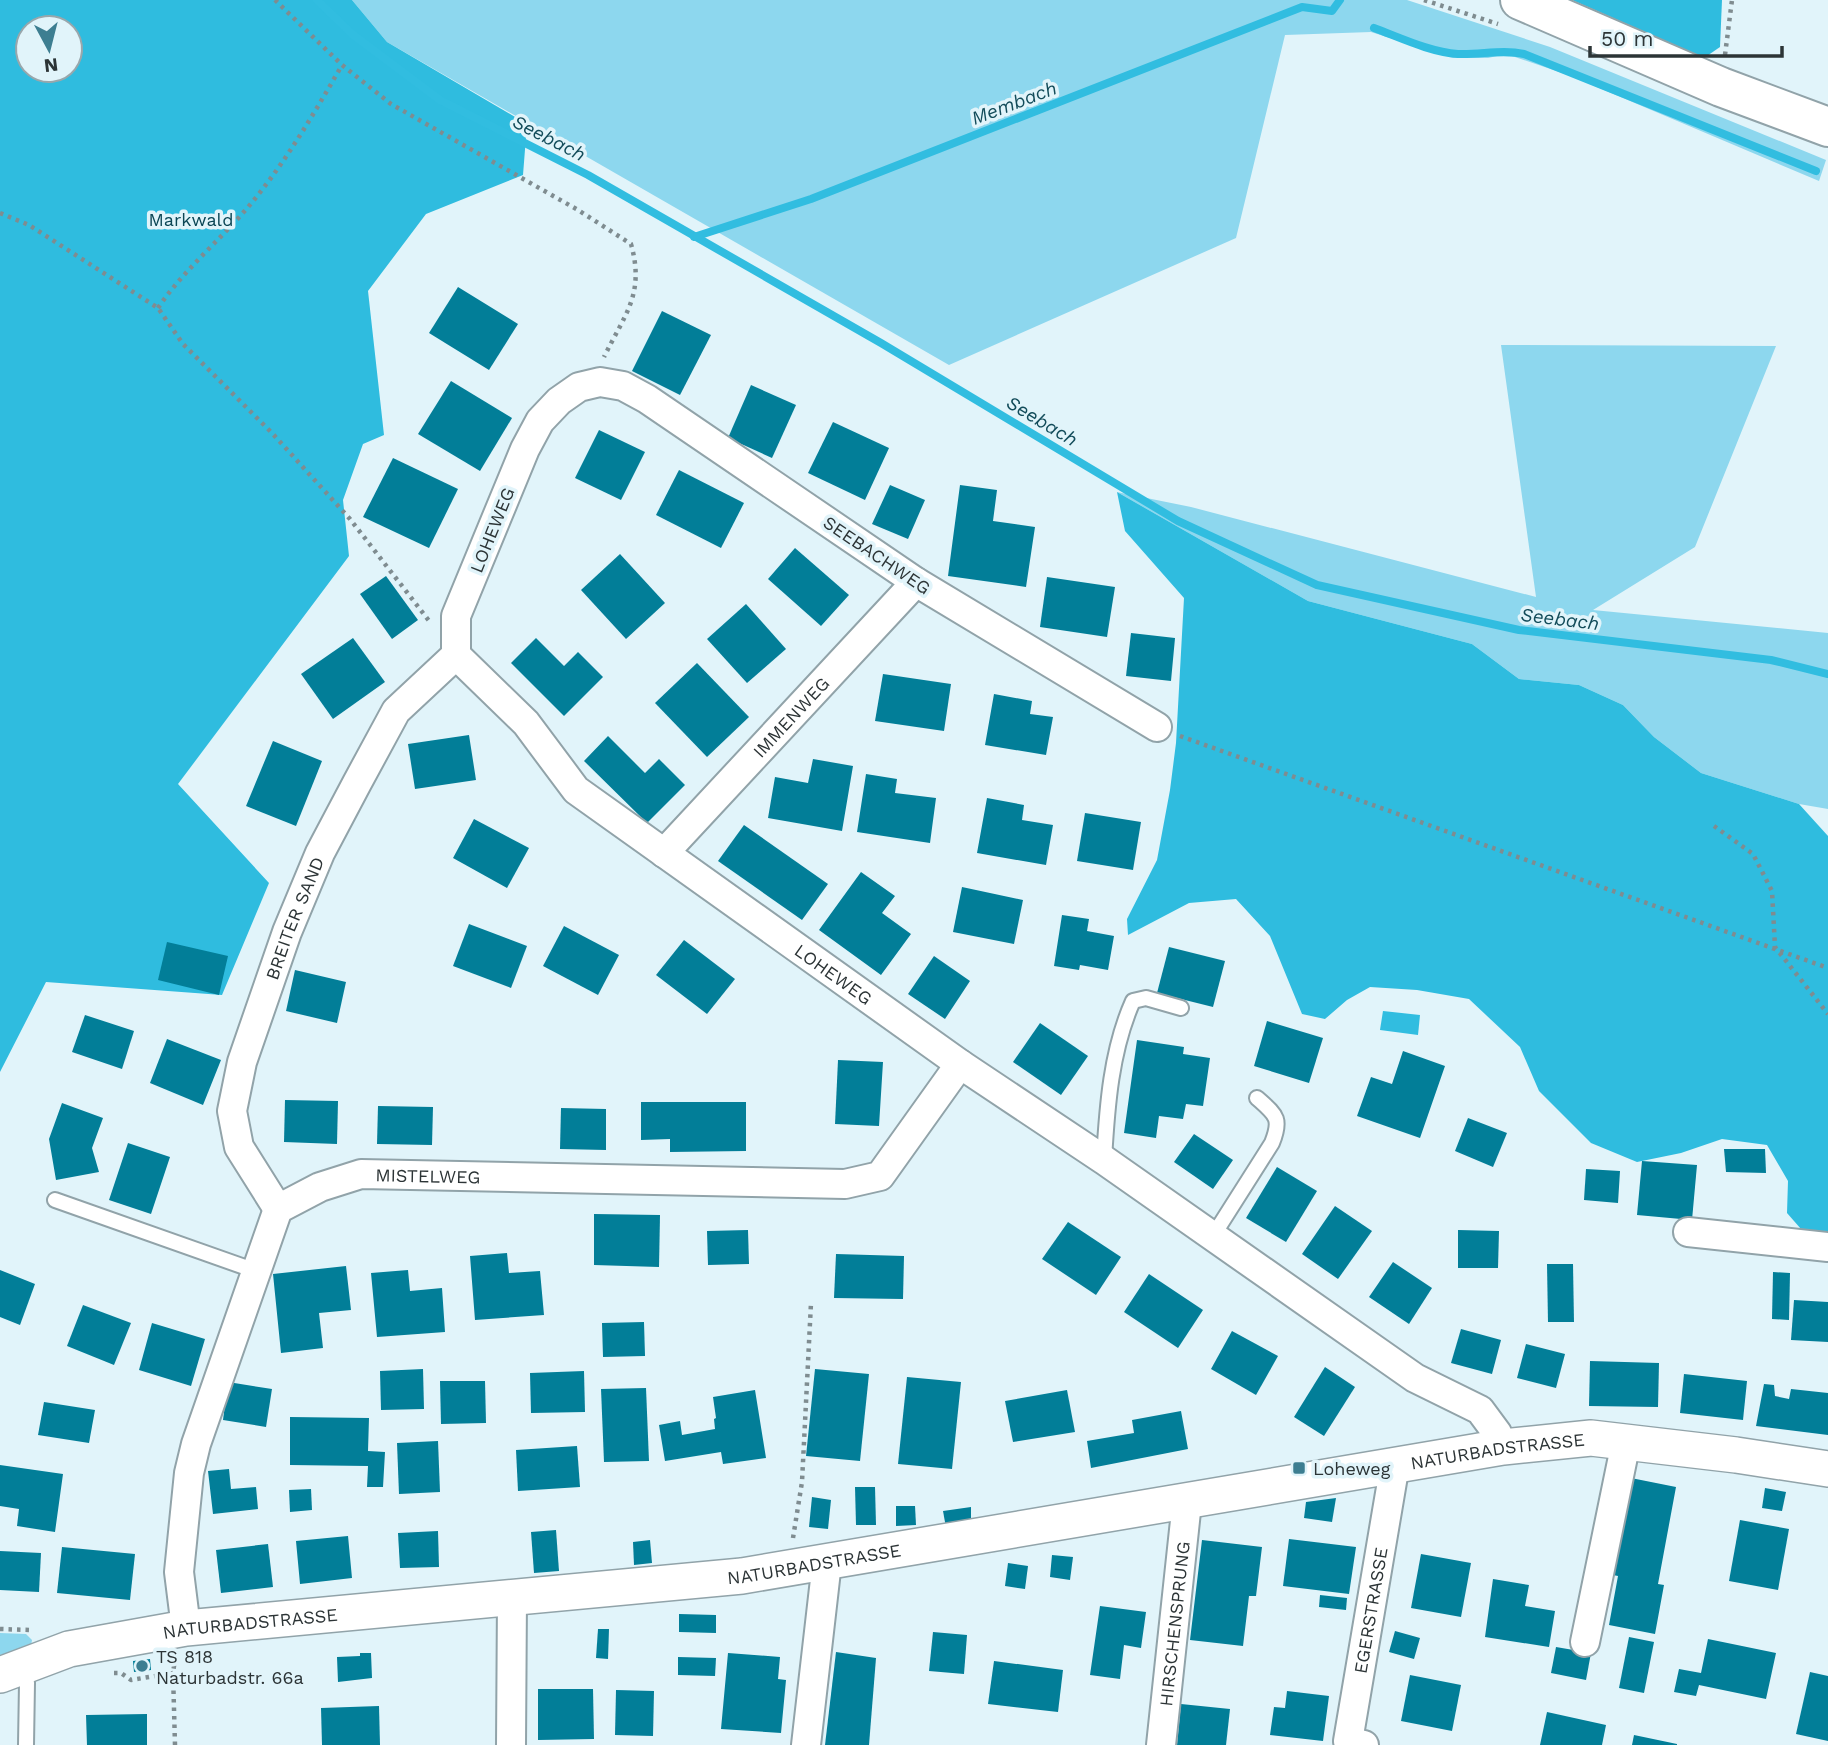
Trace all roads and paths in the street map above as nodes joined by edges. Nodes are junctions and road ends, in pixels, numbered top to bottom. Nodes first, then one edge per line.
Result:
1 (275, 0) edge
2 (1520, 0) edge
3 (1732, 0) edge
4 (342, 65) junction
5 (1721, 87) junction
6 (1828, 127) edge
7 (0, 214) edge
8 (158, 308) junction
9 (600, 382) junction
10 (916, 582) junction
11 (456, 655) junction
12 (1157, 727) joint
13 (1714, 826) dead end
14 (664, 853) junction
15 (1775, 947) junction
16 (1828, 968) edge
17 (1181, 1008) dead end
18 (1828, 1014) edge
19 (960, 1064) junction
20 (1257, 1098) dead end
21 (1104, 1160) junction
22 (55, 1200) dead end
23 (278, 1209) junction
24 (1688, 1233) dead end
25 (1213, 1236) junction
26 (1828, 1247) edge
27 (256, 1271) junction
28 (811, 1303) dead end
29 (1626, 1442) junction
30 (1503, 1447) junction
31 (1395, 1464) junction
32 (1828, 1469) edge
33 (1187, 1502) junction
34 (827, 1562) junction
35 (792, 1567) junction
36 (512, 1597) junction
37 (186, 1628) junction
38 (0, 1629) edge
39 (36, 1630) dead end
40 (1584, 1642) dead end
41 (11, 1671) edge
42 (26, 1745) edge
43 (175, 1745) edge
44 (511, 1745) edge
45 (806, 1745) edge
46 (1161, 1745) edge
47 (1364, 1745) edge

1 - 4 path
2 - 5 main road
3 - 5 path
4 - 8 path
4 - 9 path
5 - 6 main road
7 - 8 path
8 - 11 path
9 - 10 street, SEEBACHWEG
9 - 11 street, LOHEWEG
10 - 12 street, SEEBACHWEG
10 - 14 street, IMMENWEG
11 - 14 street, LOHEWEG
11 - 23 street, BREITER SAND
12 - 15 path
13 - 15 path
14 - 19 street, LOHEWEG
15 - 16 path
15 - 18 path
17 - 21 lane
19 - 21 street, LOHEWEG
19 - 23 street, MISTELWEG
20 - 25 lane
21 - 25 street, LOHEWEG
22 - 27 lane
23 - 27 street
24 - 26 street
25 - 30 street, LOHEWEG
27 - 37 street
28 - 35 path
29 - 30 street, NATURBADSTRASSE
29 - 32 street, NATURBADSTRASSE
29 - 40 street
30 - 31 street, NATURBADSTRASSE
31 - 33 street, NATURBADSTRASSE
31 - 47 street, EGERSTRASSE
33 - 34 street, NATURBADSTRASSE
33 - 46 street, HIRSCHENSPRUNG
34 - 35 street, NATURBADSTRASSE
34 - 45 street
35 - 36 street, NATURBADSTRASSE
36 - 37 street, NATURBADSTRASSE
36 - 44 street
37 - 41 street, NATURBADSTRASSE
37 - 43 path
38 - 39 path
41 - 42 lane

